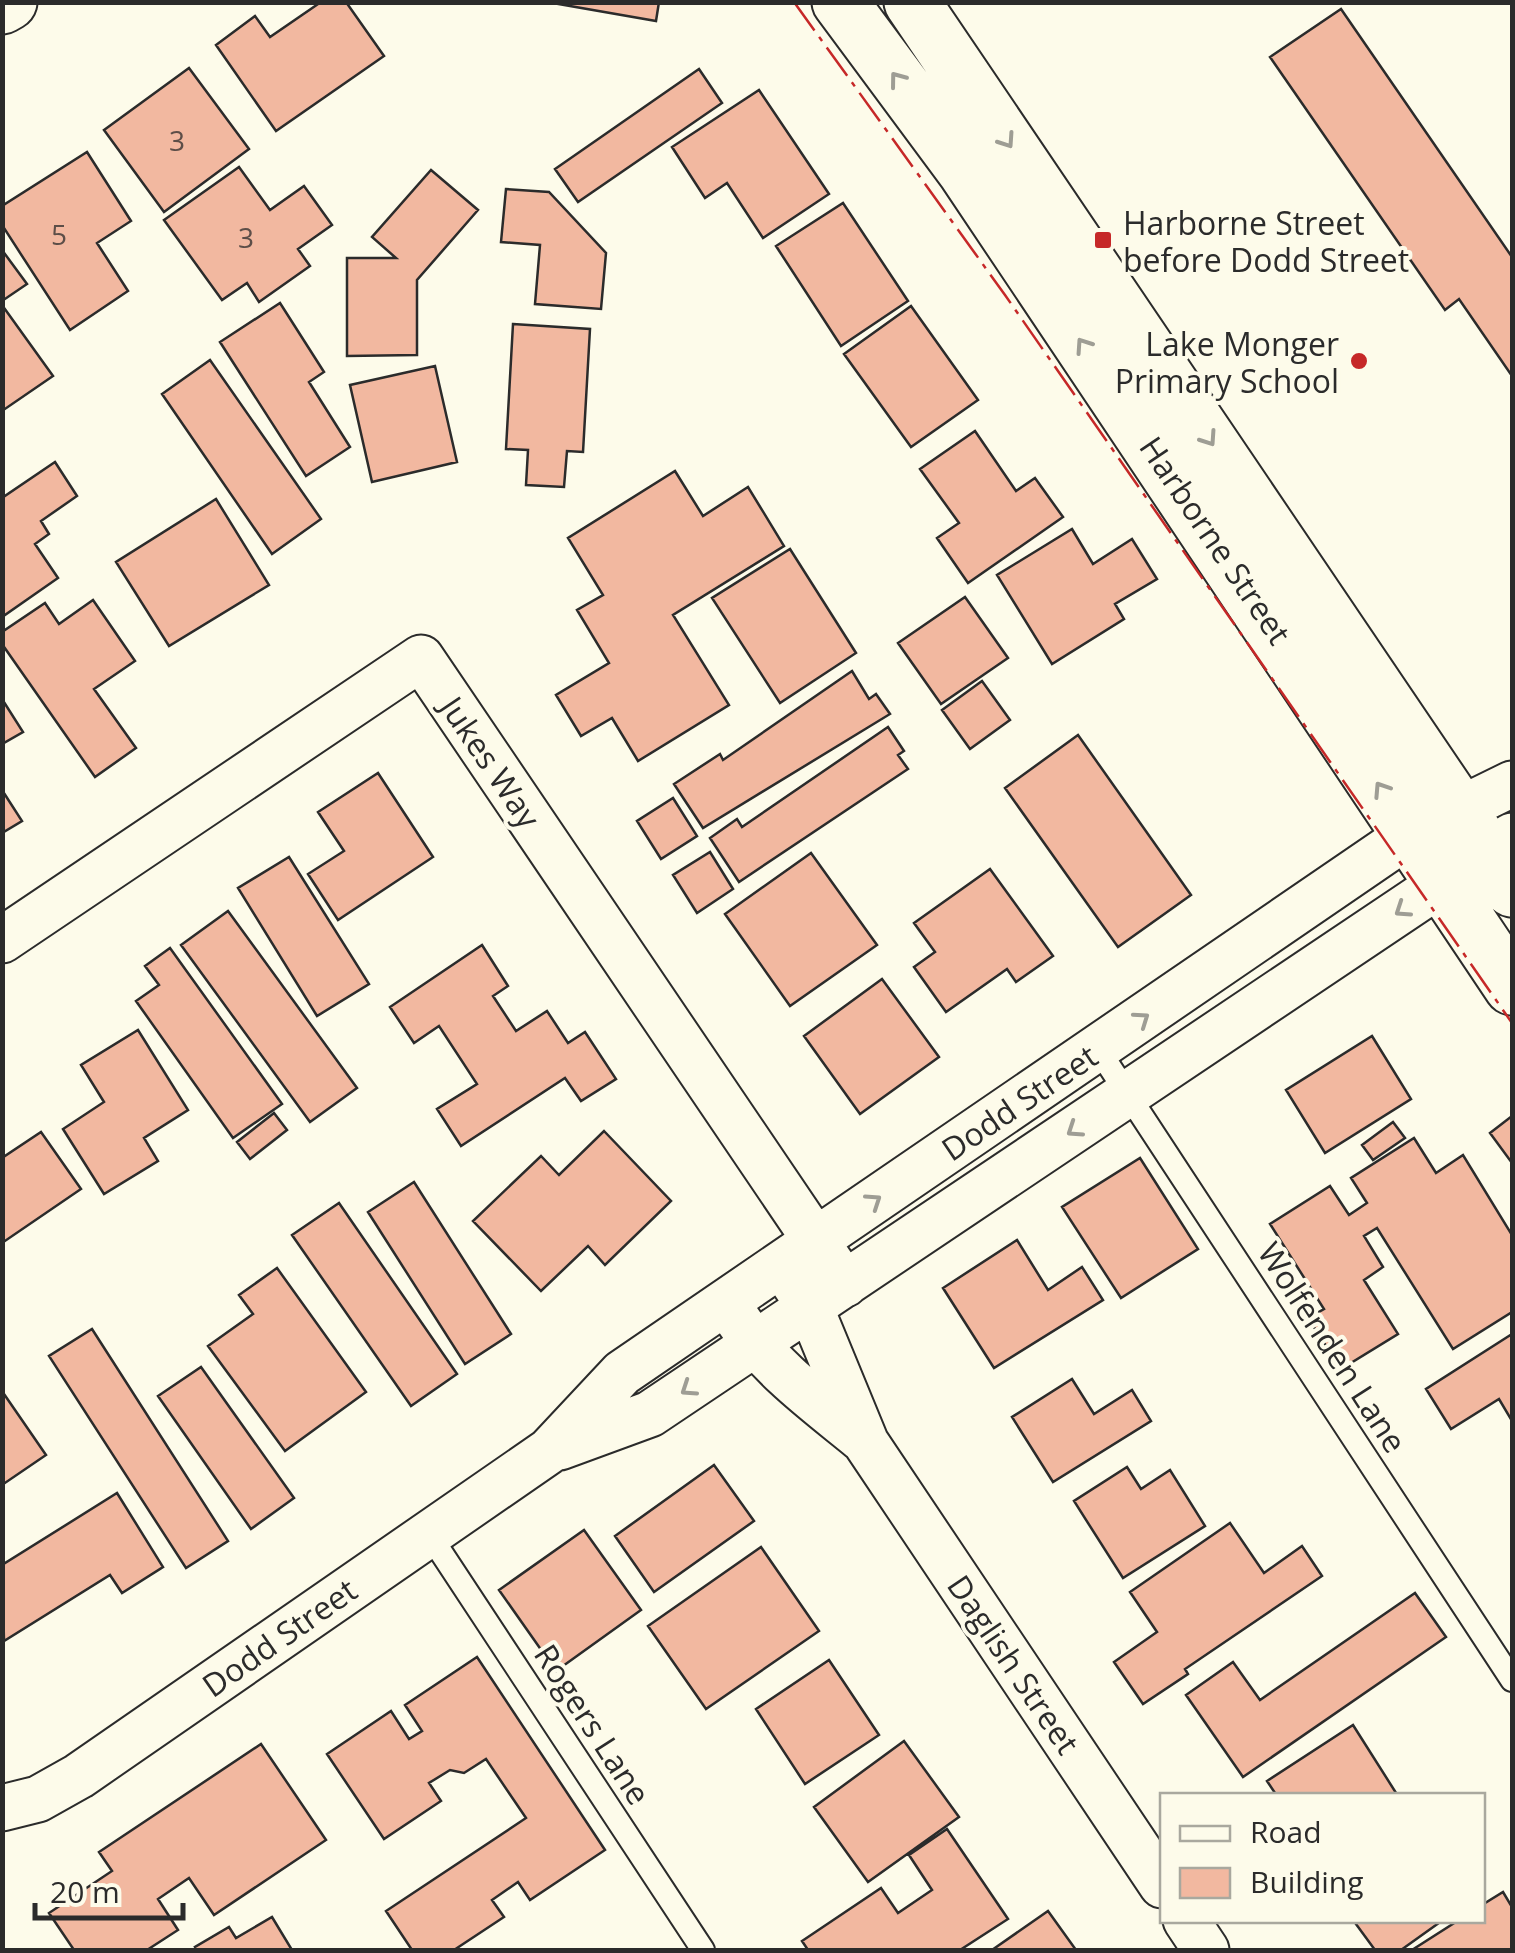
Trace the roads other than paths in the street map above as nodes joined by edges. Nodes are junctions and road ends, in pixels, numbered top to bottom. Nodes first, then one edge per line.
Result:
1 (840, 2) edge
2 (912, 2) edge
3 (1512, 784) edge
4 (1410, 834) junction
5 (1493, 847) edge
6 (1443, 882) junction
7 (2, 940) edge
8 (1512, 987) edge
9 (1098, 1049) junction
10 (1128, 1094) junction
11 (799, 1253) junction
12 (828, 1296) junction
13 (726, 1302) junction
14 (754, 1344) junction
15 (866, 1443) junction
16 (548, 1451) junction
17 (429, 1534) junction
18 (1512, 1680) edge
19 (2, 1808) edge
20 (1160, 1882) edge
21 (1188, 1923) edge
22 (703, 1950) edge
23 (1206, 1950) edge

4 -> 1 main road, Harborne Street
2 -> 5 main road, Harborne Street
3 - 5 street, Dodd Street
4 - 5 street, Dodd Street
4 - 6 main road, Harborne Street
9 -> 4 street, Dodd Street
5 - 6 street, Dodd Street
6 - 8 main road, Harborne Street
6 -> 10 street, Dodd Street
7 - 11 street, Jukes Way
9 - 10 lane, Wolfenden Lane
11 -> 9 street, Dodd Street
10 -> 12 street, Dodd Street
10 - 18 lane, Wolfenden Lane
11 - 12 street, Jukes Way
11 - 13 street, Dodd Street
12 - 14 street, Dodd Street
12 - 15 street, Daglish Street
13 - 14 street, Daglish Street
13 - 16 street, Dodd Street
14 - 15 street, Daglish Street
14 -> 16 street, Dodd Street
15 - 20 street, Daglish Street
16 - 17 street, Dodd Street
17 - 19 street, Dodd Street
17 - 22 lane, Rogers Lane
21 - 23 street

